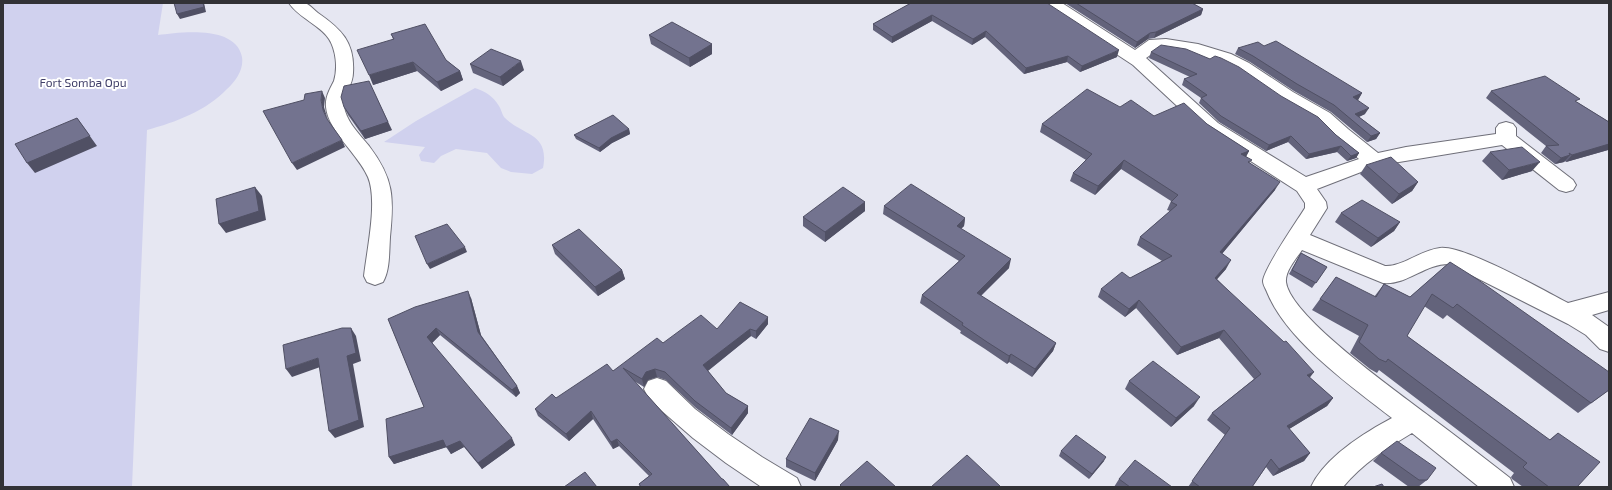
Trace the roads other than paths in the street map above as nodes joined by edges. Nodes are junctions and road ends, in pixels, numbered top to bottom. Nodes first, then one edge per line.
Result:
1 (297, 3) edge
2 (1051, 3) edge
3 (1135, 58) junction
4 (1375, 162) junction
5 (1566, 185) dead end
6 (1304, 186) junction
7 (1297, 239) junction
8 (375, 276) dead end
9 (1609, 301) edge
10 (1568, 312) junction
11 (1609, 342) edge
12 (657, 389) dead end
13 (1414, 419) junction
14 (787, 487) edge
15 (1325, 487) edge
16 (1500, 487) edge

1 - 8 street
2 - 3 street
3 - 4 street
3 - 6 street
4 - 5 street
4 - 6 street
6 - 7 street
7 - 10 street
7 - 13 street
9 - 10 street
10 - 11 street
12 - 14 street
13 - 15 street
13 - 16 street

